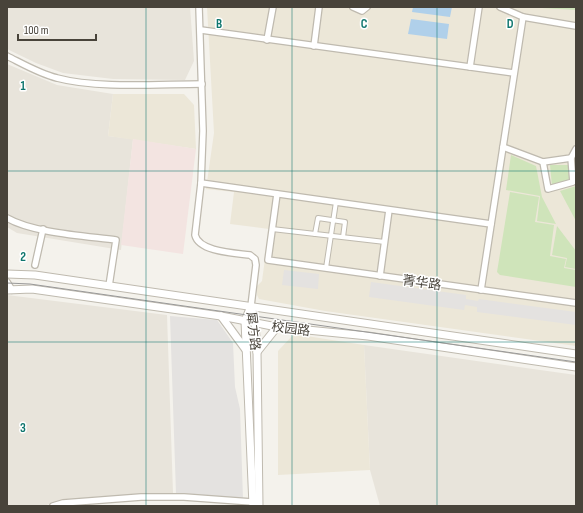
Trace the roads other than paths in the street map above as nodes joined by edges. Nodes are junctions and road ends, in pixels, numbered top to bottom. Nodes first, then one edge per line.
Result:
1 (199, 7) edge
2 (273, 7) edge
3 (319, 7) edge
4 (353, 7) edge
5 (367, 7) edge
6 (479, 7) edge
7 (500, 7) edge
8 (523, 17) junction
9 (576, 26) edge
10 (201, 30) junction
11 (267, 40) junction
12 (314, 46) junction
13 (7, 56) edge
14 (470, 67) junction
15 (514, 74) junction
16 (202, 84) junction
17 (503, 147) junction
18 (576, 149) edge
19 (571, 158) junction
20 (543, 162) junction
21 (201, 183) junction
22 (277, 194) junction
23 (336, 202) junction
24 (389, 210) junction
25 (7, 218) edge
26 (333, 220) junction
27 (491, 224) junction
28 (43, 229) junction
29 (272, 229) junction
30 (315, 234) junction
31 (330, 236) junction
32 (343, 237) junction
33 (385, 242) junction
34 (35, 265) dead end
35 (326, 268) junction
36 (7, 274) edge
37 (380, 276) junction
38 (7, 282) edge
39 (109, 286) junction
40 (10, 290) edge
41 (481, 290) junction
42 (576, 303) edge
43 (251, 306) junction
44 (221, 316) junction
45 (245, 321) junction
46 (255, 324) junction
47 (277, 327) junction
48 (246, 351) junction
49 (256, 352) junction
50 (576, 354) edge
51 (576, 367) edge
52 (255, 505) edge
53 (53, 506) edge

1 - 10 street
2 - 11 street
3 - 12 street
4 - 5 street
6 - 14 street
7 - 8 street
8 - 9 street
8 - 15 street
10 - 11 street
10 - 16 street
11 - 12 street
12 - 14 street
13 - 16 street
14 - 15 street
15 - 17 street
16 - 21 street
17 - 20 street
17 - 27 street
18 - 19 street
19 - 20 street
19 - 20 street
21 - 22 street
21 - 43 street
22 - 23 street
22 - 29 street
23 - 24 street
23 - 26 street
24 - 27 street
24 - 33 street
25 - 28 street
26 - 30 street
26 - 31 street
26 - 32 street
27 - 41 street
28 - 34 street
28 - 39 street
29 - 30 street
29 - 35 street, 菁华路
30 - 31 street
31 - 32 street
31 - 35 street
32 - 33 street
33 - 37 street
35 - 37 street, 菁华路
36 - 39 street, 校园路
37 - 41 street, 菁华路
38 - 40 street
39 - 43 street, 校园路
40 - 44 street, 校园路
41 - 42 street, 菁华路
43 - 45 street, 犀方路
43 - 46 street, 犀方路
43 - 50 street, 校园路
44 - 45 street, 校园路
44 - 48 street
45 - 46 street, 校园路
45 - 48 street, 犀方路
46 - 47 street, 校园路
46 - 49 street, 犀方路
47 - 49 street
47 - 51 street, 校园路
48 - 52 street, 犀方路
49 - 52 street, 犀方路
52 - 53 street

